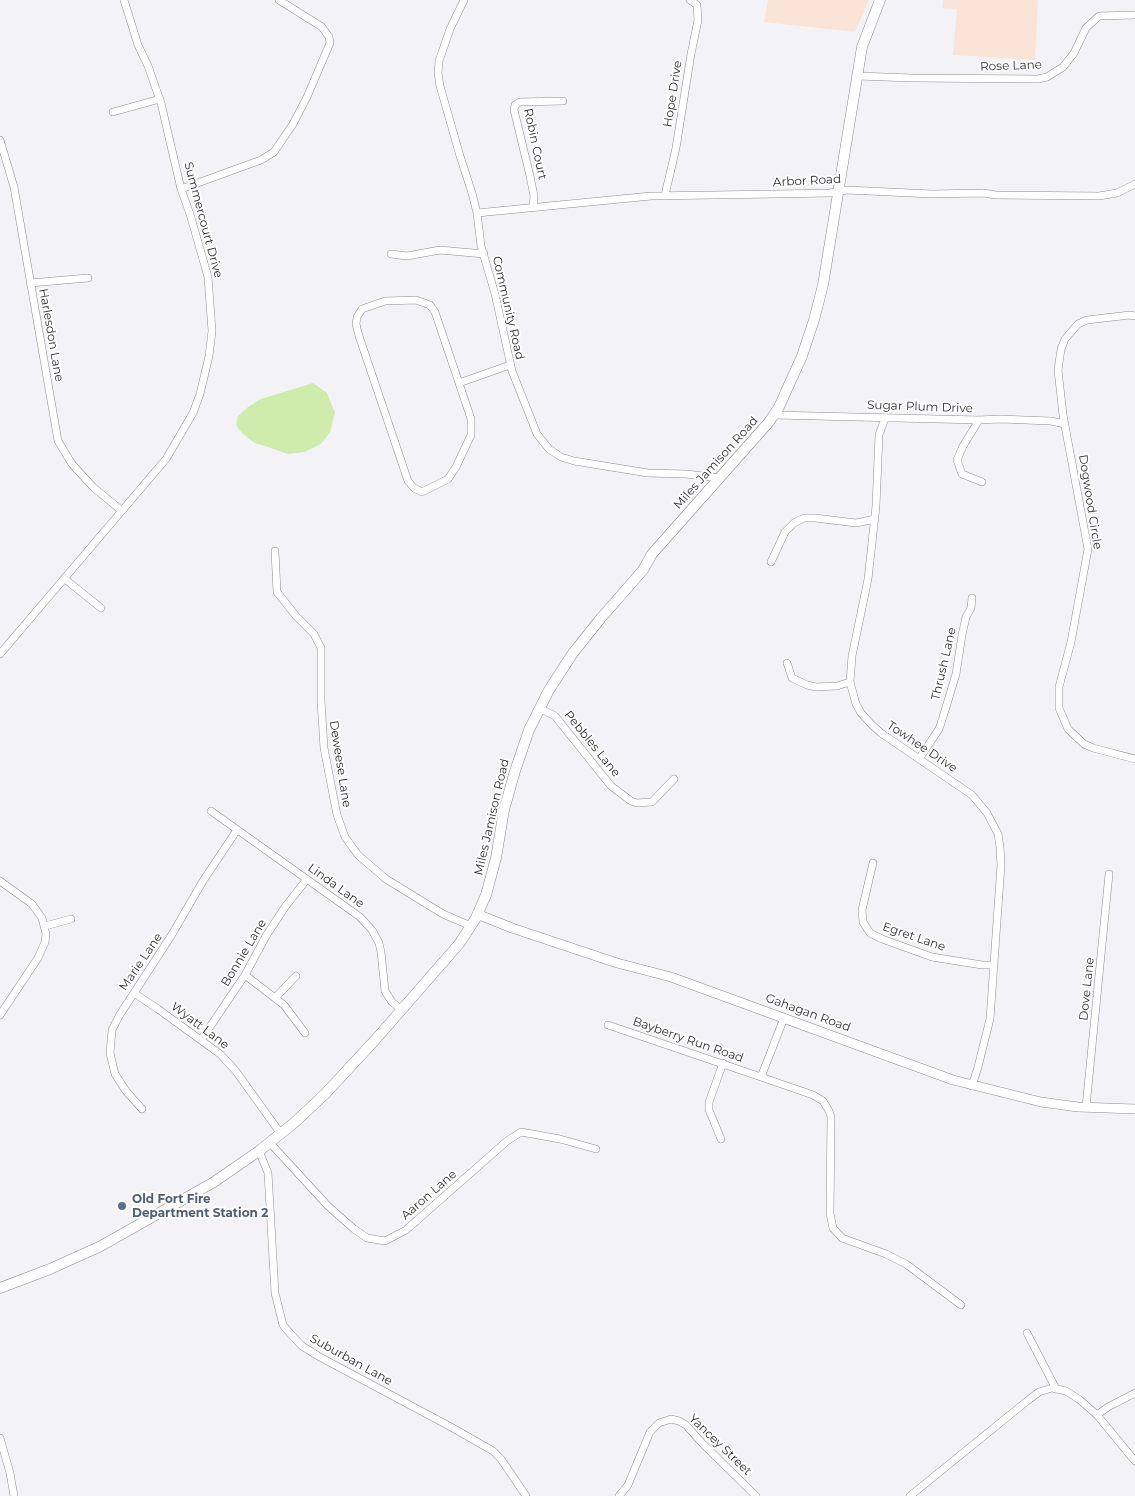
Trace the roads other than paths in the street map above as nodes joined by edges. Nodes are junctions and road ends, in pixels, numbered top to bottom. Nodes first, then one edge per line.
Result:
1 (124, 0) edge
2 (279, 0) edge
3 (464, 0) edge
4 (690, 0) edge
5 (880, 0) edge
6 (1135, 15) edge
7 (858, 76) junction
8 (160, 99) junction
9 (563, 101) dead end
10 (113, 112) dead end
11 (0, 140) edge
12 (1135, 184) edge
13 (181, 189) junction
14 (839, 191) junction
15 (665, 195) junction
16 (533, 207) junction
17 (477, 213) junction
18 (391, 254) dead end
19 (484, 254) junction
20 (88, 278) dead end
21 (30, 283) junction
22 (1135, 316) edge
23 (510, 365) junction
24 (459, 383) junction
25 (774, 415) junction
26 (885, 418) junction
27 (978, 420) junction
28 (1065, 424) junction
29 (720, 478) junction
30 (982, 482) dead end
31 (122, 511) junction
32 (875, 520) junction
33 (275, 552) dead end
34 (772, 562) dead end
35 (64, 579) junction
36 (972, 598) dead end
37 (101, 608) dead end
38 (0, 654) edge
39 (787, 663) dead end
40 (850, 682) junction
41 (539, 708) junction
42 (919, 759) junction
43 (1135, 759) edge
44 (674, 779) dead end
45 (211, 811) dead end
46 (237, 830) junction
47 (873, 864) dead end
48 (1109, 874) dead end
49 (307, 879) junction
50 (0, 881) edge
51 (478, 914) junction
52 (71, 919) dead end
53 (45, 926) junction
54 (471, 926) junction
55 (994, 965) junction
56 (246, 976) junction
57 (296, 976) dead end
58 (134, 993) junction
59 (275, 998) junction
60 (402, 1010) junction
61 (0, 1015) edge
62 (784, 1018) junction
63 (608, 1025) dead end
64 (305, 1033) dead end
65 (201, 1040) junction
66 (723, 1063) junction
67 (761, 1077) junction
68 (972, 1086) junction
69 (1086, 1107) junction
70 (1135, 1109) edge
71 (142, 1110) dead end
72 (281, 1134) junction
73 (721, 1139) dead end
74 (270, 1143) junction
75 (596, 1149) dead end
76 (259, 1151) junction
77 (0, 1288) edge
78 (961, 1305) dead end
79 (1027, 1333) dead end
80 (1056, 1389) junction
81 (1135, 1394) edge
82 (1096, 1415) junction
83 (0, 1438) edge
84 (1135, 1461) edge
85 (14, 1496) edge
86 (526, 1496) edge
87 (619, 1496) edge
88 (756, 1496) edge
89 (910, 1496) edge

1 - 8 street, Summercourt Drive
2 - 13 street
3 - 17 street, Community Road
4 - 15 street, Hope Drive
5 - 7 main road, Miles Jamison Road
6 - 7 street, Rose Lane
7 - 14 main road, Miles Jamison Road
8 - 10 street
8 - 13 street, Summercourt Drive
9 - 16 street, Robin Court
11 - 21 street, Harlesdon Lane
12 - 14 street, Arbor Road
13 - 31 street, Summercourt Drive
14 - 15 street, Arbor Road
14 - 25 main road, Miles Jamison Road
15 - 16 street, Arbor Road
16 - 17 street, Arbor Road
17 - 19 street, Community Road
18 - 19 street
19 - 23 street, Community Road
20 - 21 street
21 - 31 street, Harlesdon Lane
22 - 28 street, Dogwood Circle
23 - 24 street
23 - 29 street, Community Road
24 - 24 street
25 - 26 street, Sugar Plum Drive
25 - 29 main road, Miles Jamison Road
26 - 27 street, Sugar Plum Drive
26 - 32 street, Towhee Drive
27 - 28 street, Sugar Plum Drive
27 - 30 street
28 - 43 street, Dogwood Circle
29 - 41 main road, Miles Jamison Road
31 - 35 street, Summercourt Drive
32 - 34 street
32 - 40 street, Towhee Drive
33 - 54 street, Deweese Lane
35 - 37 street
35 - 38 street, Summercourt Drive
36 - 42 street, Thrush Lane
39 - 40 street
40 - 42 street, Towhee Drive
41 - 44 street, Pebbles Lane
41 - 51 main road, Miles Jamison Road
42 - 55 street, Towhee Drive
45 - 46 street, Linda Lane
46 - 49 street, Linda Lane
46 - 58 street, Marie Lane
47 - 55 street, Egret Lane
48 - 69 street, Dove Lane
49 - 56 street, Bonnie Lane
49 - 60 street, Linda Lane
50 - 53 street
51 - 54 main road, Miles Jamison Road
51 - 62 street, Gahagan Road
52 - 53 street
53 - 61 street
54 - 60 main road, Miles Jamison Road
55 - 68 street, Towhee Drive
56 - 59 street
56 - 65 street, Bonnie Lane
57 - 59 street
58 - 65 street, Wyatt Lane
58 - 71 street, Marie Lane
59 - 64 street
60 - 72 main road, Miles Jamison Road
62 - 67 street
62 - 68 street, Gahagan Road
63 - 66 street, Bayberry Run Road
65 - 72 street, Wyatt Lane
66 - 67 street, Bayberry Run Road
66 - 73 street
67 - 78 street, Bayberry Run Road
68 - 69 street, Gahagan Road
69 - 70 street, Gahagan Road
72 - 74 main road, Miles Jamison Road
74 - 75 street, Aaron Lane
74 - 76 main road, Miles Jamison Road
76 - 77 main road, Miles Jamison Road
76 - 86 street, Suburban Lane
79 - 80 street
80 - 82 street
80 - 89 street
81 - 82 street
82 - 84 street
83 - 85 street
87 - 88 street, Yancey Street

